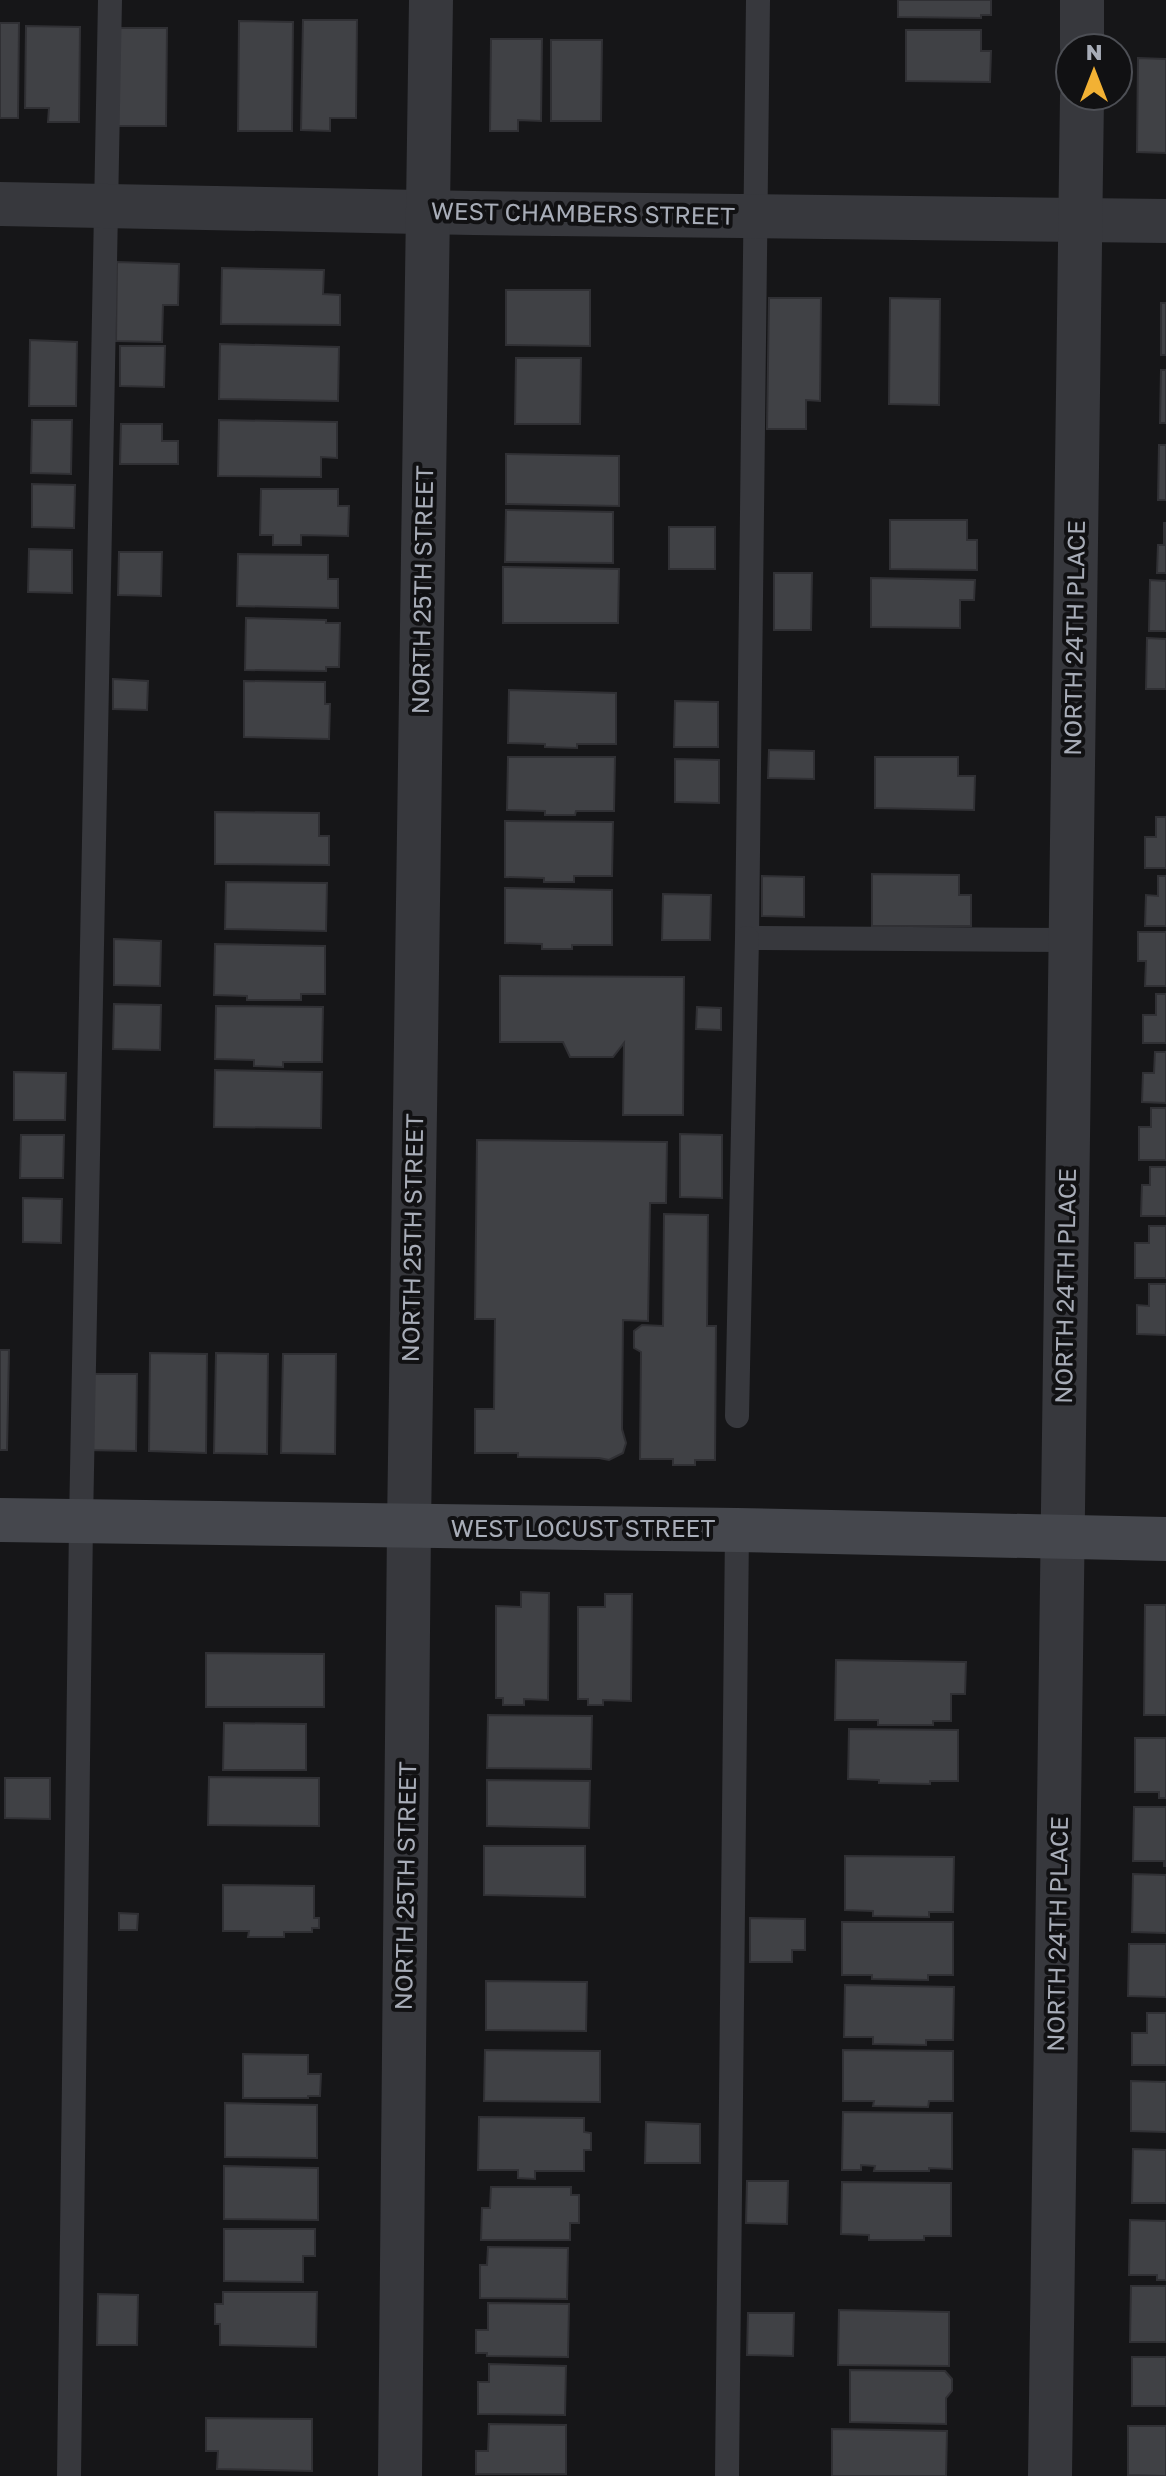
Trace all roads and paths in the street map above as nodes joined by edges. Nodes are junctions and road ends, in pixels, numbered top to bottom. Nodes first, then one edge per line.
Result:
1 (110, 0) edge
2 (431, 0) edge
3 (758, 0) edge
4 (1082, 0) edge
5 (1082, 32) edge
6 (1082, 112) edge
7 (0, 204) edge
8 (106, 206) junction
9 (428, 212) junction
10 (757, 215) junction
11 (1081, 219) junction
12 (1166, 221) edge
13 (747, 938) junction
14 (1071, 940) junction
15 (737, 1416) dead end
16 (0, 1520) edge
17 (81, 1523) junction
18 (409, 1527) junction
19 (737, 1530) junction
20 (1063, 1536) junction
21 (1166, 1539) edge
22 (69, 2476) edge
23 (400, 2476) edge
24 (727, 2476) edge
25 (1050, 2476) edge

1 - 8 lane
2 - 9 street, NORTH 25TH STREET
3 - 10 lane
4 - 5 street
6 - 11 street, NORTH 24TH PLACE
7 - 8 street, WEST CHAMBERS STREET
8 - 9 street, WEST CHAMBERS STREET
8 - 17 lane
9 - 10 street, WEST CHAMBERS STREET
9 - 18 street, NORTH 25TH STREET
10 - 11 street, WEST CHAMBERS STREET
10 - 13 lane
11 - 12 street, WEST CHAMBERS STREET
11 - 14 street, NORTH 24TH PLACE
13 - 14 lane
13 - 15 lane
14 - 20 street, NORTH 24TH PLACE
16 - 17 street, WEST LOCUST STREET
17 - 18 street, WEST LOCUST STREET
17 - 22 lane
18 - 19 street, WEST LOCUST STREET
18 - 23 street, NORTH 25TH STREET
19 - 20 street, WEST LOCUST STREET
19 - 24 lane
20 - 21 street, WEST LOCUST STREET
20 - 25 street, NORTH 24TH PLACE

